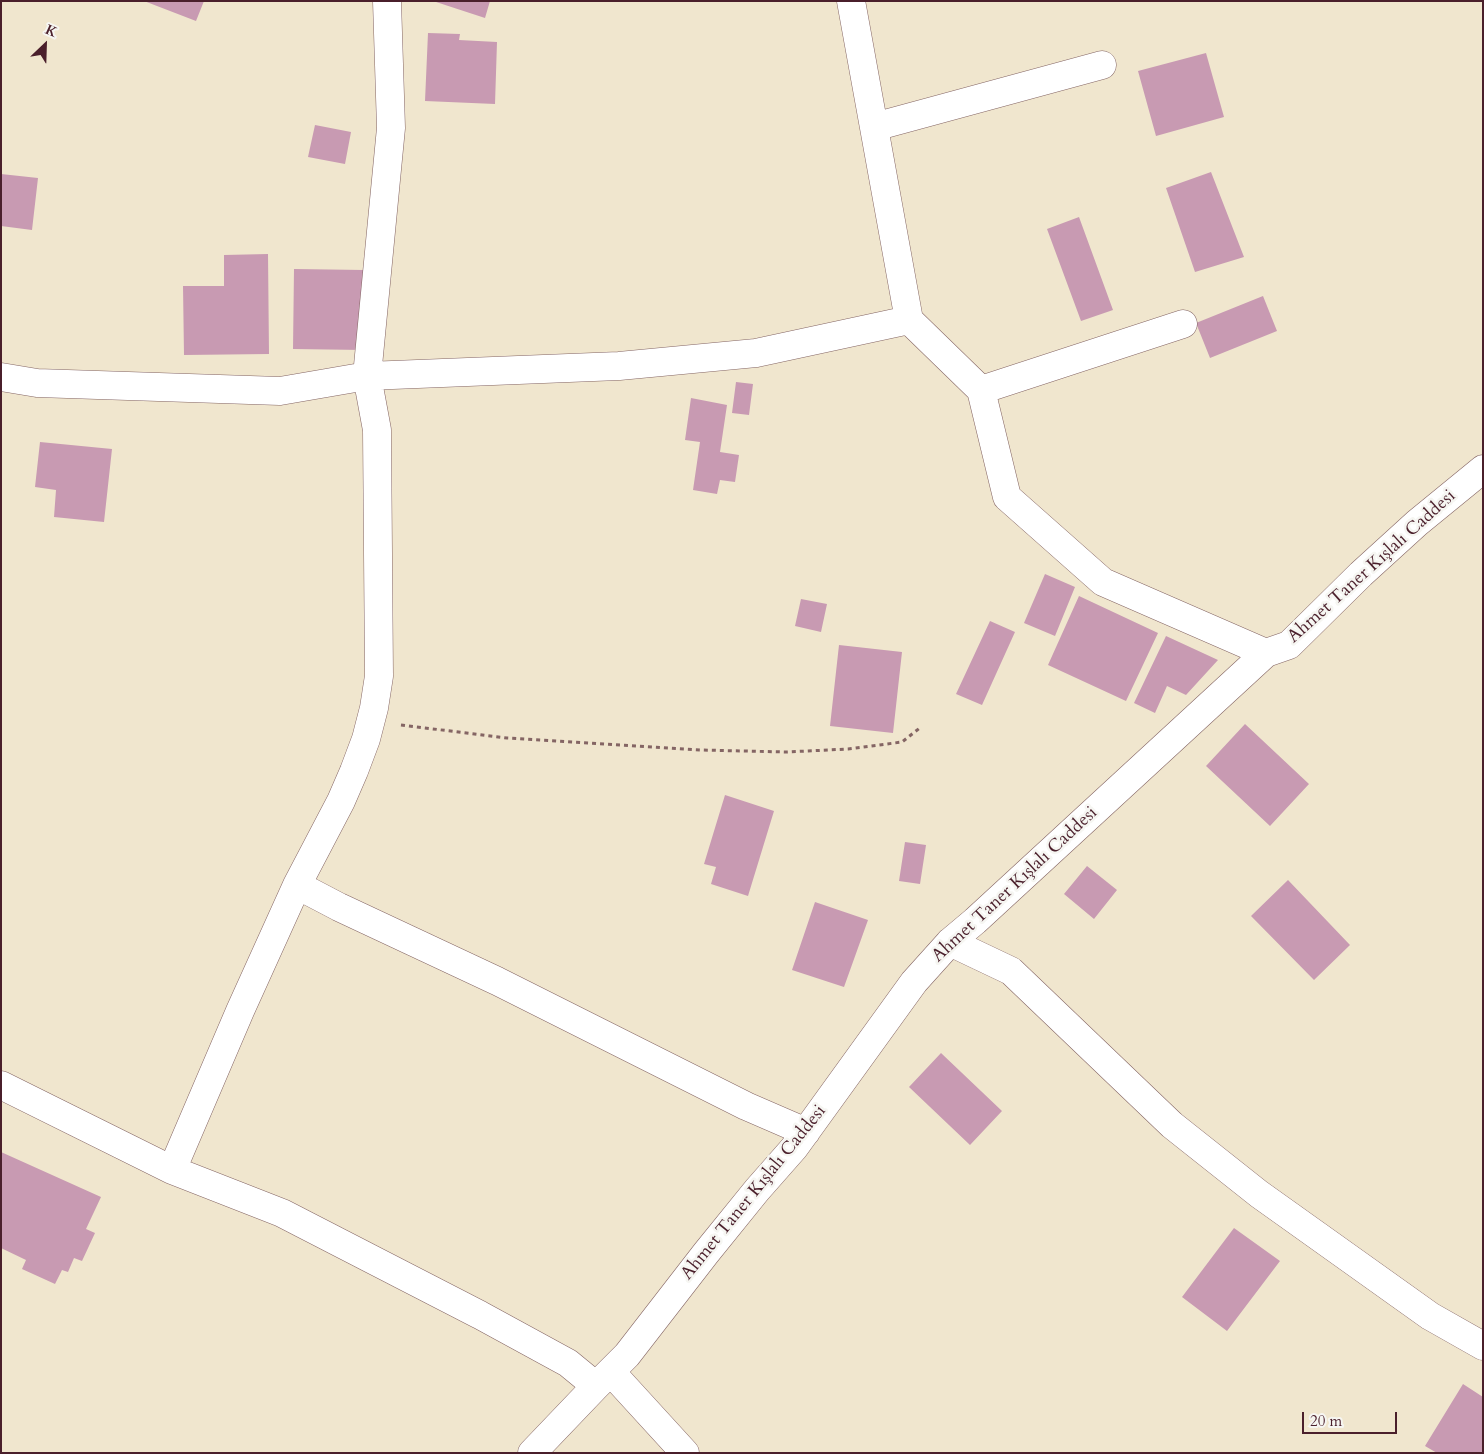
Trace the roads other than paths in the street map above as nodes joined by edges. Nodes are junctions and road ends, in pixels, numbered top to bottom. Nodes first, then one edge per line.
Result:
1 (388, 1) edge
2 (851, 1) edge
3 (1102, 65) dead end
4 (874, 127) junction
5 (909, 320) junction
6 (1183, 324) dead end
7 (367, 376) junction
8 (1, 377) edge
9 (981, 390) junction
10 (1483, 469) edge
11 (1266, 654) junction
12 (297, 885) junction
13 (950, 942) junction
14 (1, 1085) edge
15 (806, 1132) junction
16 (172, 1170) junction
17 (1483, 1346) edge
18 (604, 1379) junction
19 (532, 1453) edge
20 (685, 1453) edge

1 - 7 street
2 - 4 street
3 - 4 street
4 - 5 street
5 - 7 street
5 - 9 street
6 - 9 street
7 - 8 street
7 - 12 street
9 - 11 street
10 - 11 street, Ahmet Taner Kışlalı Caddesi
11 - 13 street, Ahmet Taner Kışlalı Caddesi
12 - 15 street
12 - 16 street
13 - 15 street, Ahmet Taner Kışlalı Caddesi
13 - 17 street
14 - 16 street
15 - 18 street, Ahmet Taner Kışlalı Caddesi
16 - 18 street
18 - 19 street, Ahmet Taner Kışlalı Caddesi
18 - 20 street

